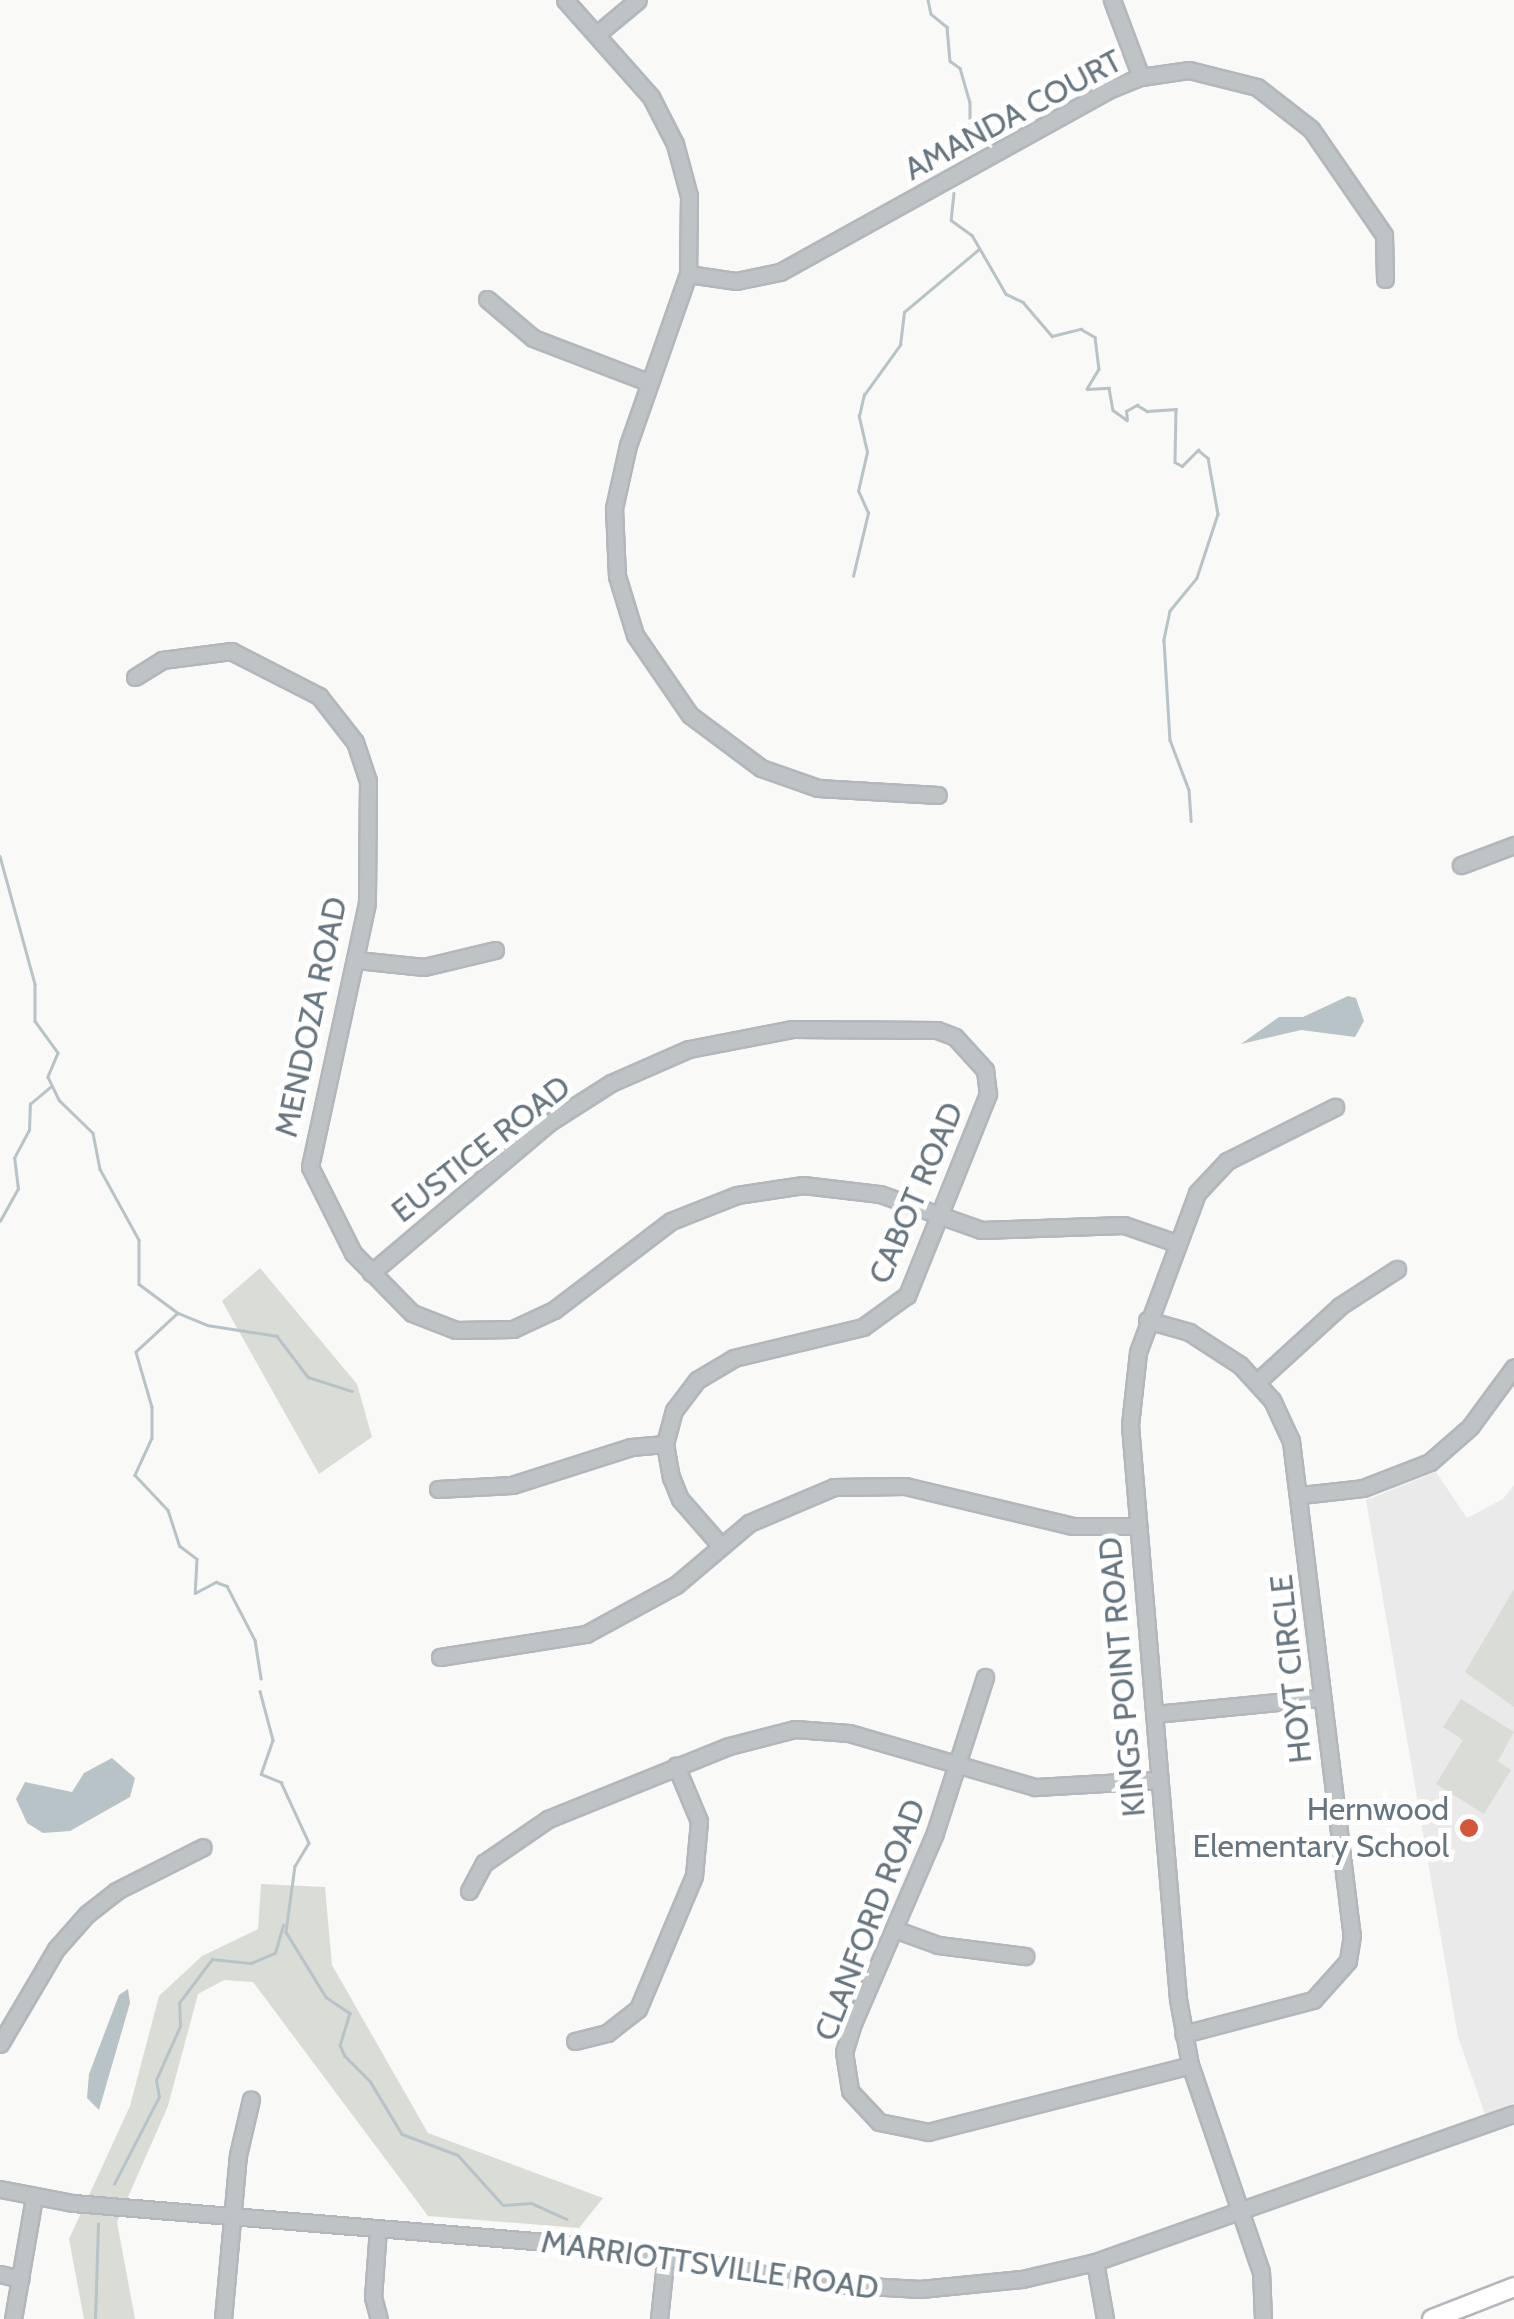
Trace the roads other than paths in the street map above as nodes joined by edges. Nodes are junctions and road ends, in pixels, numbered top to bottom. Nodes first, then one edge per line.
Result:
1 (565, 0) edge
2 (638, 0) edge
3 (1112, 0) edge
4 (597, 34) junction
5 (1141, 77) junction
6 (688, 274) junction
7 (1386, 279) dead end
8 (487, 298) dead end
9 (650, 383) junction
10 (135, 678) dead end
11 (938, 795) dead end
12 (1514, 846) edge
13 (1461, 865) dead end
14 (495, 950) dead end
15 (358, 960) junction
16 (863, 1029) joint
17 (1335, 1107) dead end
18 (942, 1215) junction
19 (1176, 1243) junction
20 (1397, 1268) dead end
21 (371, 1273) junction
22 (1147, 1320) junction
23 (1514, 1367) edge
24 (1258, 1380) junction
25 (665, 1444) junction
26 (438, 1489) dead end
27 (1301, 1495) junction
28 (1136, 1526) junction
29 (721, 1546) junction
30 (440, 1657) dead end
31 (985, 1677) dead end
32 (1318, 1698) junction
33 (1155, 1714) junction
34 (676, 1766) junction
35 (956, 1766) junction
36 (1158, 1780) junction
37 (203, 1848) dead end
38 (469, 1892) dead end
39 (894, 1929) junction
40 (1025, 1956) dead end
41 (1183, 2034) junction
42 (575, 2042) dead end
43 (0, 2044) edge
44 (1190, 2065) junction
45 (251, 2099) dead end
46 (1514, 2114) edge
47 (0, 2189) edge
48 (34, 2198) junction
49 (1240, 2211) junction
50 (230, 2216) junction
51 (378, 2228) junction
52 (666, 2254) junction
53 (1095, 2262) junction
54 (0, 2274) edge
55 (20, 2280) junction
56 (1514, 2286) edge
57 (1444, 2317) edge
58 (14, 2319) edge
59 (223, 2319) edge
60 (379, 2319) edge
61 (660, 2319) edge
62 (1104, 2319) edge
63 (1262, 2319) edge

1 - 4 street
2 - 4 street
3 - 5 street
4 - 6 street
5 - 6 street, AMANDA COURT
5 - 7 street, AMANDA COURT
6 - 9 street
8 - 9 street
9 - 11 street
10 - 15 street, MENDOZA ROAD
12 - 13 street
14 - 15 street
15 - 21 street, MENDOZA ROAD
16 - 18 street, CABOT ROAD
16 - 21 street, EUSTICE ROAD
17 - 19 street, KINGS POINT ROAD
18 - 19 street, MENDOZA ROAD
18 - 21 street, MENDOZA ROAD
18 - 25 street, CABOT ROAD
19 - 22 street, KINGS POINT ROAD
20 - 24 street
22 - 24 street, HOYT CIRCLE
22 - 28 street, KINGS POINT ROAD
23 - 27 street
24 - 27 street, HOYT CIRCLE
25 - 26 street
25 - 29 street
27 - 32 street, HOYT CIRCLE
28 - 29 street
28 - 33 street, KINGS POINT ROAD
29 - 30 street
31 - 35 street, CLANFORD ROAD
32 - 33 street
32 - 41 street, HOYT CIRCLE
33 - 36 street, KINGS POINT ROAD
34 - 35 street
34 - 38 street
34 - 42 street
35 - 36 street
35 - 39 street, CLANFORD ROAD
36 - 41 street, KINGS POINT ROAD
37 - 43 street
39 - 40 street
39 - 44 street, CLANFORD ROAD
41 - 44 street, KINGS POINT ROAD
44 - 49 street, KINGS POINT ROAD
45 - 50 street
46 - 49 street, MARRIOTTSVILLE ROAD
47 - 48 street, MARRIOTTSVILLE ROAD
48 - 50 street, MARRIOTTSVILLE ROAD
48 - 55 street
49 - 53 street, MARRIOTTSVILLE ROAD
49 - 63 street, KINGS POINT ROAD
50 - 51 street, MARRIOTTSVILLE ROAD
50 - 59 street
51 - 52 street, MARRIOTTSVILLE ROAD
51 - 60 street
52 - 53 street, MARRIOTTSVILLE ROAD
52 - 61 street
53 - 62 street
54 - 55 street
55 - 58 street
56 - 57 main road

